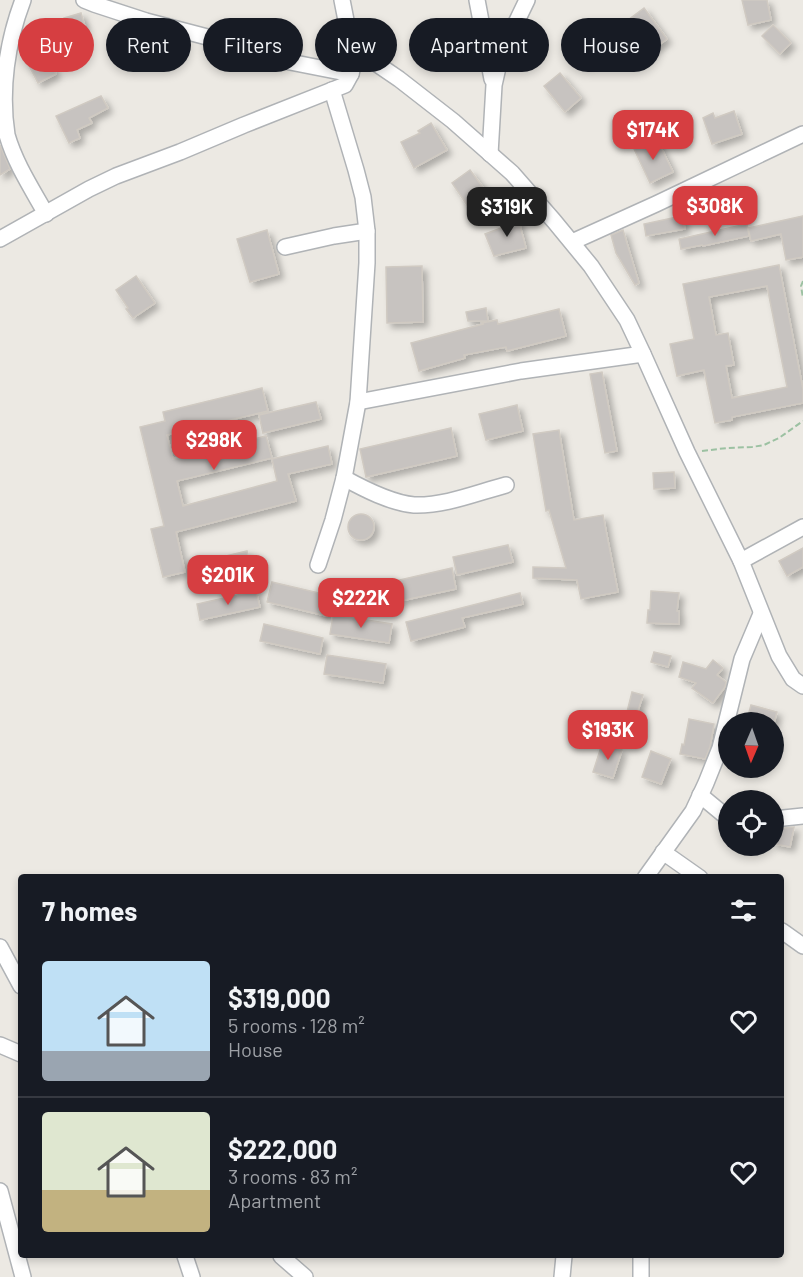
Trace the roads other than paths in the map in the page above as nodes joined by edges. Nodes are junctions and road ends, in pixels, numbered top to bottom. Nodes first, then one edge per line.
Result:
1 (23, 0) edge
2 (84, 0) edge
3 (342, 0) edge
4 (477, 0) edge
5 (526, 0) edge
6 (346, 18) edge
7 (389, 72) edge
8 (351, 74) joint
9 (494, 85) junction
10 (332, 90) junction
11 (803, 134) edge
12 (490, 154) junction
13 (46, 214) junction
14 (367, 231) junction
15 (0, 239) edge
16 (572, 242) junction
17 (285, 247) dead end
18 (643, 354) junction
19 (358, 402) junction
20 (344, 478) junction
21 (506, 485) dead end
22 (803, 527) edge
23 (741, 561) junction
24 (318, 565) dead end
25 (761, 614) junction
26 (803, 686) edge
27 (700, 795) junction
28 (718, 810) edge
29 (803, 816) edge
30 (784, 818) edge
31 (663, 852) junction
32 (648, 874) edge
33 (694, 874) edge
34 (784, 932) edge
35 (803, 946) edge
36 (0, 947) edge
37 (18, 980) edge
38 (1, 1051) edge
39 (18, 1054) edge
40 (0, 1191) edge
41 (18, 1256) edge
42 (19, 1258) edge
43 (186, 1258) edge
44 (283, 1258) edge
45 (564, 1258) edge
46 (641, 1258) edge
47 (24, 1277) edge
48 (192, 1277) edge
49 (305, 1277) edge
50 (562, 1277) edge
51 (641, 1277) edge

1 - 13 street
2 - 8 street
3 - 6 street
4 - 9 street
5 - 9 street
7 - 12 street
8 - 10 street
9 - 12 street
10 - 13 street
10 - 14 street
11 - 16 street
12 - 16 street
13 - 15 street
14 - 17 street
14 - 19 street
16 - 18 street
18 - 19 street
18 - 23 street
19 - 20 street
20 - 21 street
20 - 24 street
22 - 23 street
23 - 25 street
25 - 26 street
25 - 27 street
27 - 28 street
27 - 31 street
29 - 30 street
31 - 32 street
31 - 33 street
34 - 35 street
36 - 37 street
38 - 39 street
40 - 41 street
42 - 47 street
43 - 48 street
44 - 49 street
45 - 50 street
46 - 51 street

